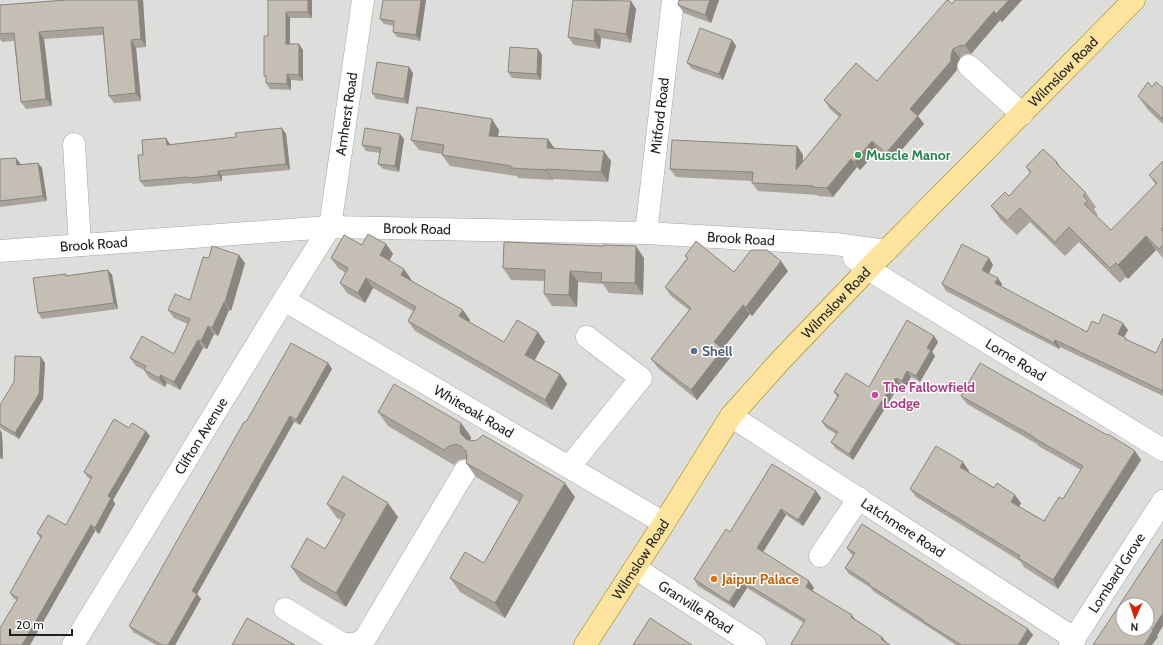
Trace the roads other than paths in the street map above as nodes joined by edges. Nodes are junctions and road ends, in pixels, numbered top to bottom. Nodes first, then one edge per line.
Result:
1 (362, 0) edge
2 (1134, 0) edge
3 (668, 1) edge
4 (969, 66) dead end
5 (1022, 114) junction
6 (74, 144) dead end
7 (330, 227) junction
8 (646, 232) junction
9 (835, 244) junction
10 (80, 245) junction
11 (0, 251) edge
12 (886, 251) junction
13 (868, 269) junction
14 (284, 300) junction
15 (587, 337) dead end
16 (731, 416) junction
17 (495, 423) junction
18 (482, 443) edge
19 (1163, 450) edge
20 (570, 466) junction
21 (466, 471) edge
22 (859, 498) junction
23 (1163, 501) edge
24 (664, 523) junction
25 (820, 556) dead end
26 (635, 568) junction
27 (285, 609) dead end
28 (1073, 642) edge
29 (73, 645) edge
30 (585, 645) edge
31 (755, 645) edge

1 - 7 street, Amherst Road
2 - 5 main road, Wilmslow Road
3 - 8 street, Mitford Road
4 - 5 street
5 - 12 main road, Wilmslow Road
6 - 10 street
7 - 8 street, Brook Road
7 - 10 street, Brook Road
7 - 14 street, Clifton Avenue
8 - 9 street, Brook Road
9 - 12 street, Brook Road
9 - 13 street
10 - 11 street, Brook Road
12 - 13 main road, Wilmslow Road
13 - 16 main road, Wilmslow Road
13 - 19 street, Lorne Road
14 - 17 street, Whiteoak Road
14 - 29 street, Clifton Avenue
15 - 20 street
16 - 22 street, Latchmere Road
16 - 24 main road, Wilmslow Road
17 - 18 street
17 - 20 street, Whiteoak Road
20 - 24 street, Whiteoak Road
21 - 27 street
22 - 25 street
22 - 28 street, Latchmere Road
23 - 28 street, Lombard Grove
24 - 26 main road, Wilmslow Road
26 - 30 main road, Wilmslow Road
26 - 31 street, Granville Road

